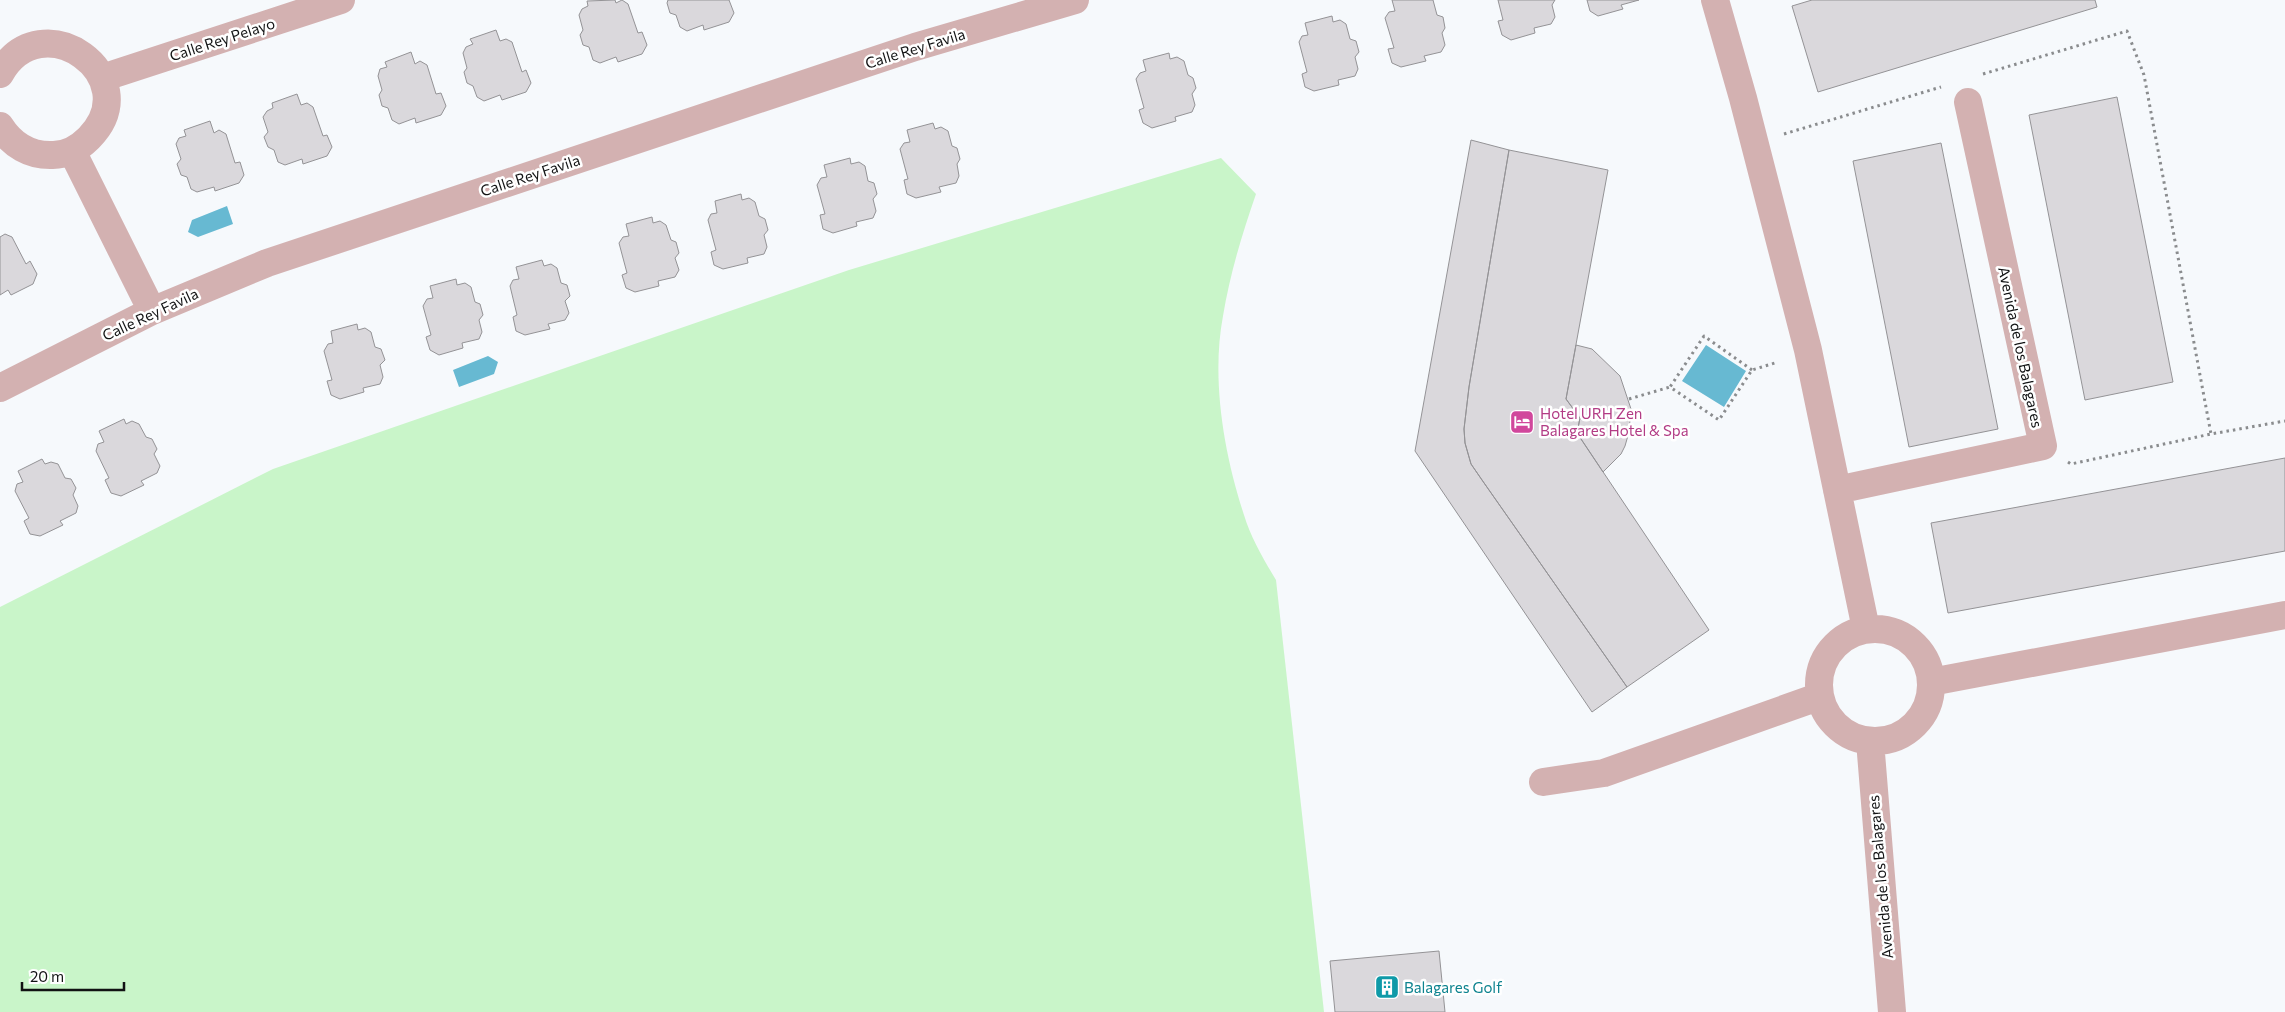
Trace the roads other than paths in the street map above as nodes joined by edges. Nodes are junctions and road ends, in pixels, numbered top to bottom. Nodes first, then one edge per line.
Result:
1 (341, 0) edge
2 (1075, 0) edge
3 (1715, 0) edge
4 (0, 74) edge
5 (102, 78) junction
6 (1968, 102) dead end
7 (1, 128) edge
8 (72, 151) junction
9 (152, 311) junction
10 (0, 388) edge
11 (1837, 490) junction
12 (2285, 615) edge
13 (1866, 629) junction
14 (1931, 682) junction
15 (1818, 697) junction
16 (1870, 741) junction
17 (1543, 782) dead end
18 (1892, 1012) edge

1 - 5 street, Calle Rey Pelayo
2 - 9 street, Calle Rey Favila
3 - 11 street
4 - 5 street
5 - 8 street
6 - 11 street, Avenida de los Balagares
7 - 8 street
8 - 9 street
9 - 10 street, Calle Rey Favila
11 - 13 street
12 - 14 street
13 - 14 street
13 - 15 street
14 - 16 street
15 - 16 street
15 - 17 street
16 - 18 street, Avenida de los Balagares

